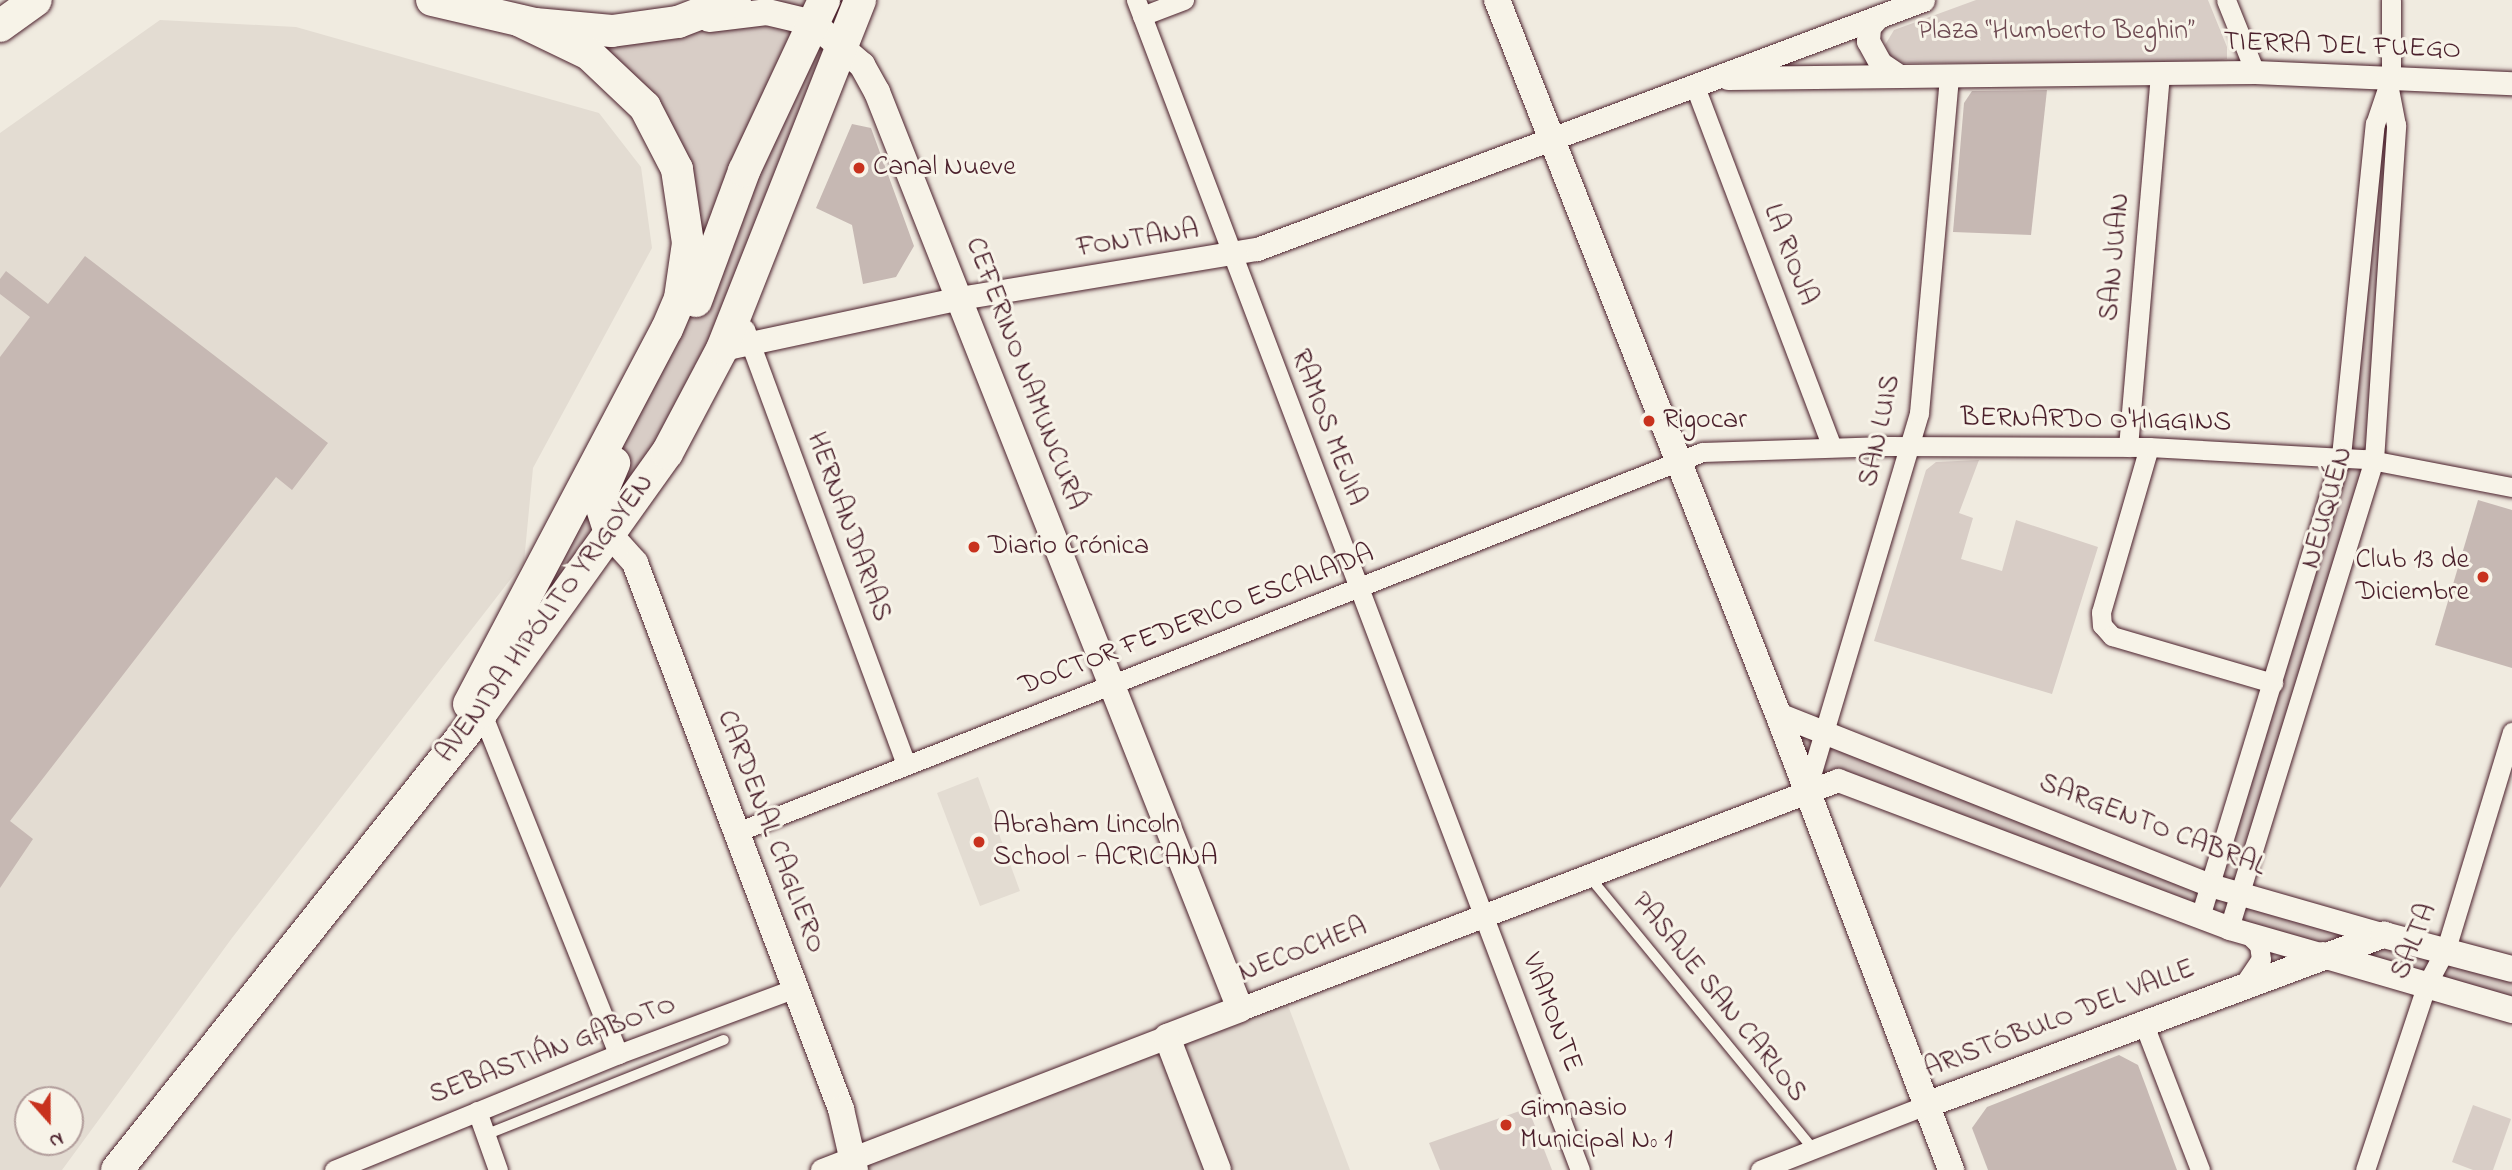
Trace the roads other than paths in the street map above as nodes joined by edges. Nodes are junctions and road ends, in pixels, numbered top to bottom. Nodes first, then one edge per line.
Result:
1 (36, 0) edge
2 (432, 0) edge
3 (735, 0) edge
4 (860, 0) edge
5 (1184, 0) edge
6 (1497, 0) edge
7 (1923, 0) edge
8 (2226, 0) edge
9 (2392, 0) edge
10 (1139, 8) edge
11 (819, 11) edge
12 (1878, 16) junction
13 (520, 21) junction
14 (0, 26) edge
15 (612, 32) junction
16 (842, 44) junction
17 (2255, 72) junction
18 (2160, 73) junction
19 (1949, 74) junction
20 (1898, 75) junction
21 (1701, 82) junction
22 (2390, 83) junction
23 (2512, 83) edge
24 (1550, 138) junction
25 (1230, 255) junction
26 (960, 298) junction
27 (736, 345) junction
28 (1911, 446) junction
29 (1832, 447) junction
30 (2128, 447) junction
31 (2149, 447) junction
32 (2341, 456) junction
33 (2374, 460) junction
34 (1678, 461) junction
35 (2512, 487) edge
36 (611, 537) junction
37 (1359, 588) junction
38 (2273, 683) junction
39 (1112, 686) junction
40 (478, 704) junction
41 (1778, 714) junction
42 (1823, 732) junction
43 (2512, 733) edge
44 (906, 764) junction
45 (1807, 789) junction
46 (737, 832) junction
47 (1587, 874) junction
48 (2210, 886) junction
49 (2239, 895) junction
50 (1483, 915) junction
51 (2200, 917) junction
52 (2239, 931) junction
53 (2385, 935) junction
54 (2446, 949) junction
55 (2323, 956) junction
56 (2512, 969) edge
57 (2244, 984) junction
58 (2427, 984) junction
59 (795, 988) junction
60 (1240, 1009) junction
61 (2512, 1010) edge
62 (2143, 1022) junction
63 (1167, 1038) junction
64 (724, 1040) dead end
65 (618, 1054) junction
66 (1926, 1105) junction
67 (477, 1111) junction
68 (485, 1135) junction
69 (1813, 1149) junction
70 (853, 1164) edge
71 (117, 1170) edge
72 (334, 1170) edge
73 (498, 1170) edge
74 (822, 1170) edge
75 (1218, 1170) edge
76 (1580, 1170) edge
77 (1760, 1170) edge
78 (1951, 1170) edge
79 (2200, 1170) edge
80 (2365, 1170) edge

1 - 14 highway
2 - 13 highway
3 - 15 highway
4 - 16 highway, AVENIDA HIPÓLITO YRIGOYEN
5 - 10 street
6 - 24 main road
7 - 12 street, FONTANA
8 - 17 street
9 - 22 street
10 - 25 street, RAMOS MEJIA
11 - 15 main road
11 - 16 main road, CEFERINO NAMUNCURÁ
11 - 36 highway
12 - 20 street
12 - 21 street, FONTANA
13 - 15 highway
13 - 40 highway
16 - 26 main road, CEFERINO NAMUNCURÁ
16 - 27 highway, AVENIDA HIPÓLITO YRIGOYEN
17 - 18 street, TIERRA DEL FUEGO
17 - 22 street, TIERRA DEL FUEGO
18 - 19 street, TIERRA DEL FUEGO
18 - 30 street, SAN JUAN
19 - 20 street, TIERRA DEL FUEGO
19 - 28 street, SAN LUIS
20 - 21 street, TIERRA DEL FUEGO
21 - 24 street, FONTANA
21 - 29 street, LA RIOJA
22 - 23 street, TIERRA DEL FUEGO
22 - 32 street, NEUQUÉN
22 - 33 street, NEUQUÉN
24 - 25 street, FONTANA
24 - 34 main road
25 - 26 street, FONTANA
25 - 37 street, RAMOS MEJIA
26 - 27 street, FONTANA
26 - 39 main road, CEFERINO NAMUNCURÁ
27 - 36 highway, AVENIDA HIPÓLITO YRIGOYEN
27 - 44 street, HERNANDARIAS
28 - 29 street, BERNARDO O'HIGGINS
28 - 30 street, BERNARDO O'HIGGINS
28 - 42 street, SAN LUIS
29 - 34 street, BERNARDO O'HIGGINS
30 - 31 street, BERNARDO O'HIGGINS
31 - 32 street, BERNARDO O'HIGGINS
31 - 38 street
32 - 33 street, BERNARDO O'HIGGINS
32 - 38 street, NEUQUÉN
33 - 35 street, BERNARDO O'HIGGINS
33 - 49 street, NEUQUÉN
34 - 37 street, DOCTOR FEDERICO ESCALADA
34 - 41 main road
36 - 40 highway, AVENIDA HIPÓLITO YRIGOYEN
36 - 46 main road, CARDENAL CAGLIERO
37 - 39 street, DOCTOR FEDERICO ESCALADA
37 - 50 street, RAMOS MEJIA
38 - 48 street, NEUQUÉN
39 - 44 street, DOCTOR FEDERICO ESCALADA
39 - 60 main road, CEFERINO NAMUNCURÁ
40 - 65 street
40 - 71 highway, AVENIDA HIPÓLITO YRIGOYEN
41 - 42 street, SARGENTO CABRAL
41 - 45 main road
42 - 45 street, SAN LUIS
42 - 48 street, SARGENTO CABRAL
43 - 54 street, SALTA
44 - 46 street, DOCTOR FEDERICO ESCALADA
45 - 47 street, NECOCHEA
45 - 51 street, NECOCHEA
45 - 66 main road
46 - 59 main road, CARDENAL CAGLIERO
47 - 50 street, NECOCHEA
47 - 69 lane, PASAJE SAN CARLOS
48 - 49 street, SARGENTO CABRAL
48 - 51 street, NEUQUÉN
49 - 52 street, NEUQUÉN
49 - 53 street, SARGENTO CABRAL
50 - 60 street, NECOCHEA
50 - 76 street, VIAMONTE
51 - 52 street, NECOCHEA
52 - 55 street, NECOCHEA
52 - 57 street
53 - 54 main road, SARGENTO CABRAL
53 - 55 main road, ARISTÓBULO DEL VALLE
54 - 56 main road, SARGENTO CABRAL
54 - 58 street, SALTA
55 - 57 main road, ARISTÓBULO DEL VALLE
55 - 58 main road
57 - 62 main road, ARISTÓBULO DEL VALLE
58 - 61 main road
58 - 80 street, SALTA
59 - 65 street, SEBASTIÁN GABOTO
59 - 70 main road, CARDENAL CAGLIERO
60 - 63 main road, NECOCHEA
62 - 66 main road, ARISTÓBULO DEL VALLE
62 - 79 street
63 - 70 street, NECOCHEA
63 - 75 main road
64 - 68 lane
65 - 67 street, SEBASTIÁN GABOTO
66 - 69 street, ARISTÓBULO DEL VALLE
66 - 78 main road
67 - 68 street
67 - 72 street, SEBASTIÁN GABOTO
68 - 73 street
69 - 77 street, ARISTÓBULO DEL VALLE
70 - 74 street, NECOCHEA

